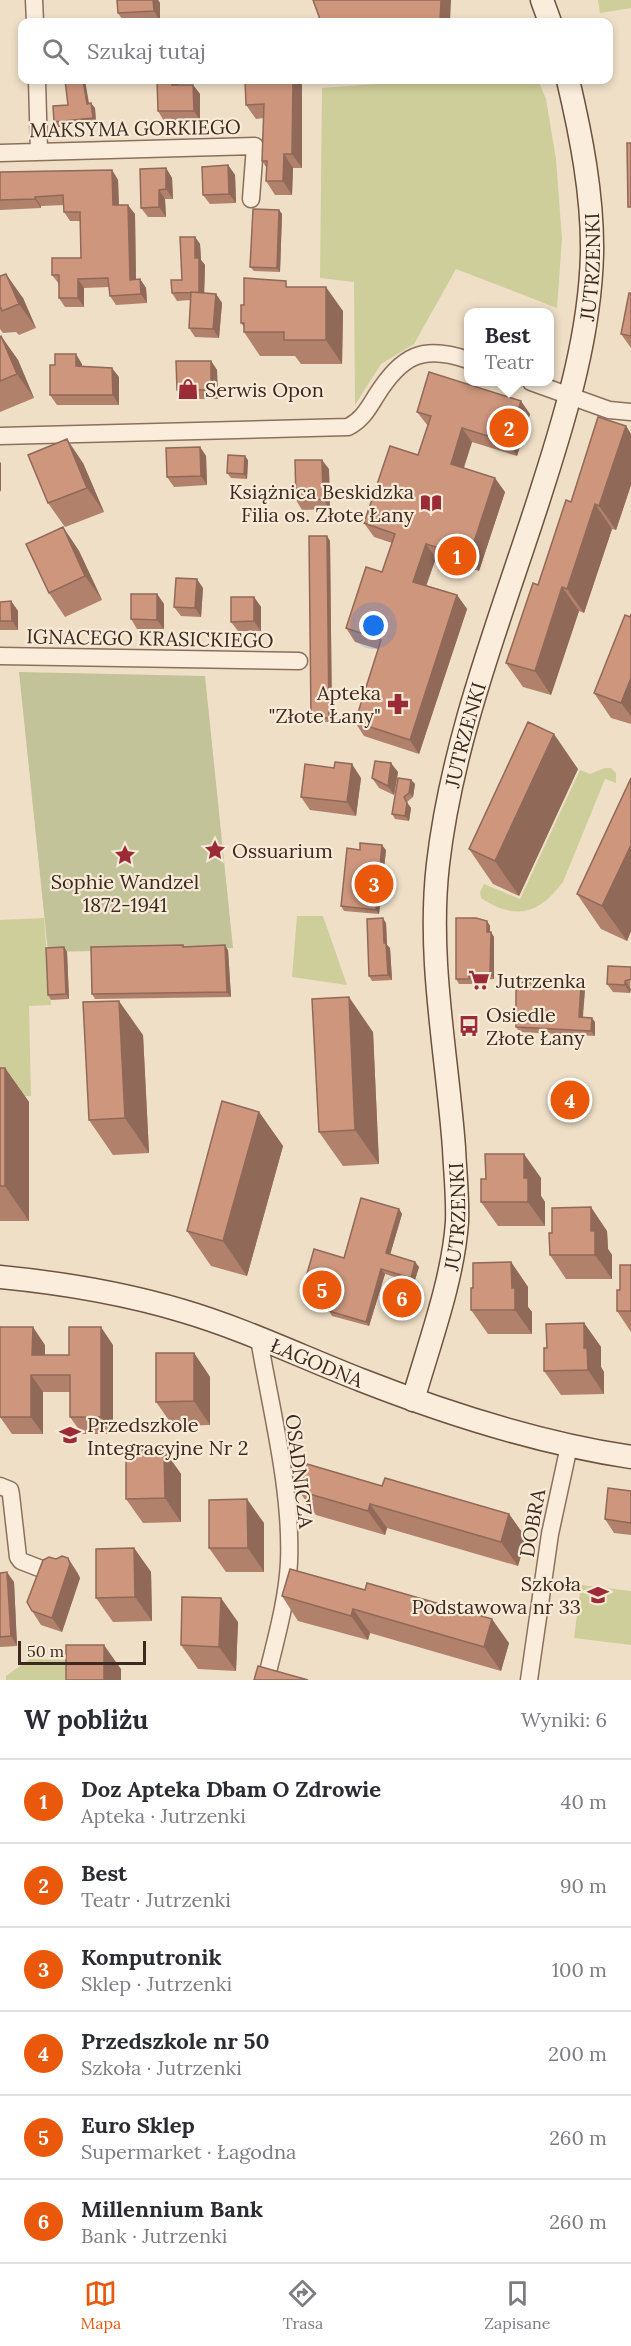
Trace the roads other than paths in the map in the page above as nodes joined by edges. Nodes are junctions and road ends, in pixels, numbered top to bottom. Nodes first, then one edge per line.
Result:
1 (34, 0) edge
2 (542, 0) edge
3 (35, 18) edge
4 (549, 18) edge
5 (37, 84) edge
6 (569, 84) edge
7 (39, 152) junction
8 (0, 153) edge
9 (251, 199) dead end
10 (464, 359) edge
11 (545, 386) edge
12 (570, 395) junction
13 (631, 412) edge
14 (0, 436) edge
15 (0, 656) edge
16 (299, 661) dead end
17 (0, 1277) edge
18 (259, 1339) junction
19 (413, 1400) junction
20 (569, 1446) junction
21 (631, 1457) edge
22 (0, 1486) edge
23 (39, 1568) edge
24 (266, 1680) edge
25 (529, 1680) edge

1 - 3 street
2 - 4 street
5 - 7 street
6 - 12 street, JUTRZENKI
7 - 8 street, MAKSYMA GORKIEGO
7 - 9 street, MAKSYMA GORKIEGO
10 - 14 street
11 - 12 street
12 - 13 street
12 - 19 street, JUTRZENKI
15 - 16 street, IGNACEGO KRASICKIEGO
17 - 18 street, ŁAGODNA
18 - 19 street, ŁAGODNA
18 - 24 street, OSADNICZA
19 - 20 street, ŁAGODNA
20 - 21 street, ŁAGODNA
20 - 25 street, DOBRA
22 - 23 street

